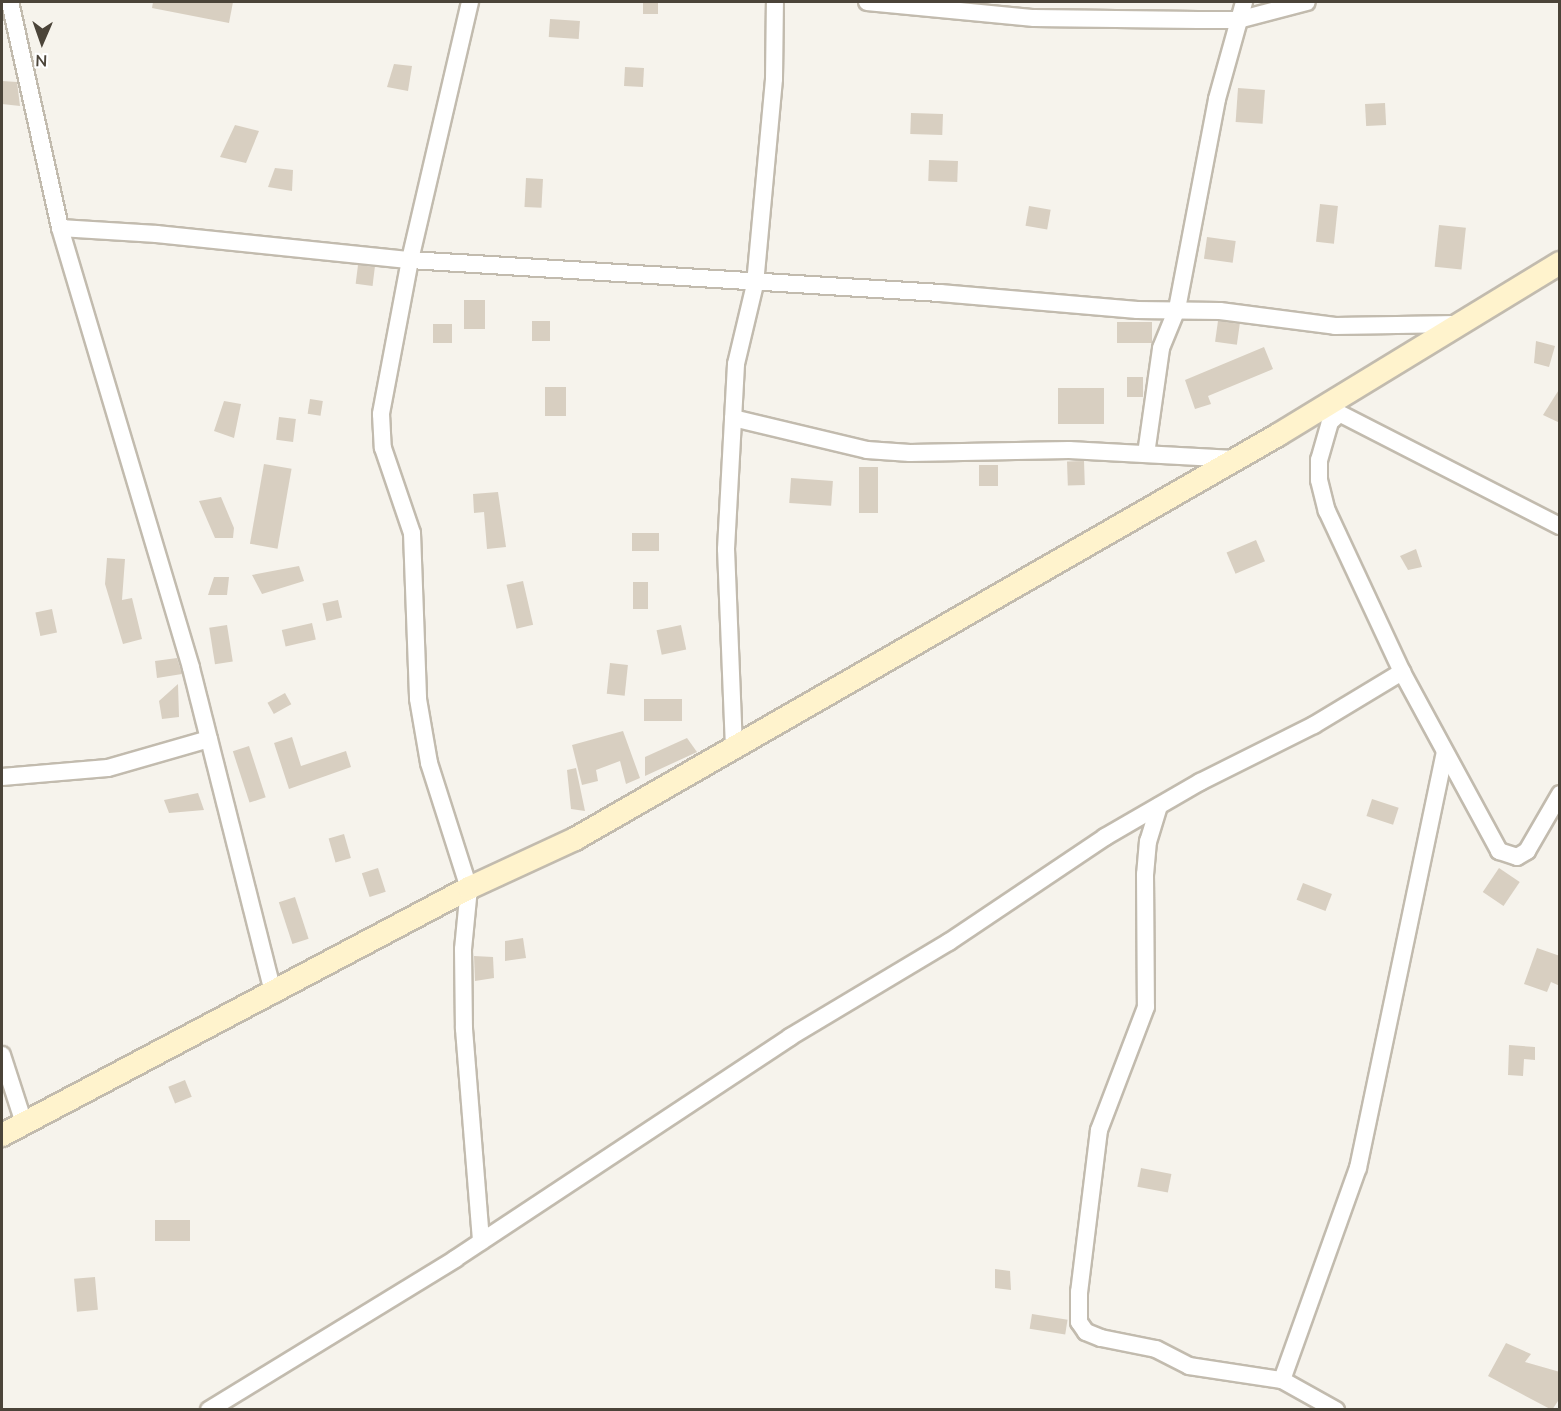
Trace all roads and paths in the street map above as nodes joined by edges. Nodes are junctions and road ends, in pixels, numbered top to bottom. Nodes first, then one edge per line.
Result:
1 (10, 2) edge
2 (470, 2) edge
3 (775, 2) edge
4 (867, 2) edge
5 (1244, 2) edge
6 (1307, 2) edge
7 (1238, 20) junction
8 (60, 228) junction
9 (410, 260) junction
10 (1560, 263) edge
11 (755, 284) junction
12 (1177, 309) junction
13 (1456, 324) junction
14 (1333, 410) junction
15 (733, 418) junction
16 (1146, 454) junction
17 (1237, 459) junction
18 (1560, 526) edge
19 (1402, 672) junction
20 (209, 739) junction
21 (734, 748) junction
22 (1445, 753) junction
23 (2, 777) edge
24 (1560, 794) edge
25 (1159, 806) junction
26 (469, 888) junction
27 (274, 994) junction
28 (2, 1055) edge
29 (24, 1123) junction
30 (2, 1136) edge
31 (481, 1241) junction
32 (1281, 1380) junction
33 (209, 1410) edge
34 (1336, 1410) edge

1 - 8 street
2 - 9 street
3 - 11 street
4 - 7 street
5 - 7 street
6 - 7 street
7 - 12 street
8 - 9 street
8 - 20 street
9 - 11 street
9 - 26 street
10 - 13 street
11 - 12 street
11 - 15 street
12 - 13 street
12 - 16 street
13 - 14 street
14 - 17 street
14 - 18 street
14 - 19 street
15 - 16 street
15 - 21 street
16 - 17 street
17 - 21 street
19 - 22 street
19 - 25 street
20 - 23 street
20 - 27 street
21 - 26 street
22 - 24 street
22 - 32 street
25 - 31 street
25 - 32 street
26 - 27 street
26 - 31 street
27 - 29 street
28 - 29 street
29 - 30 street
31 - 33 street
32 - 34 street

